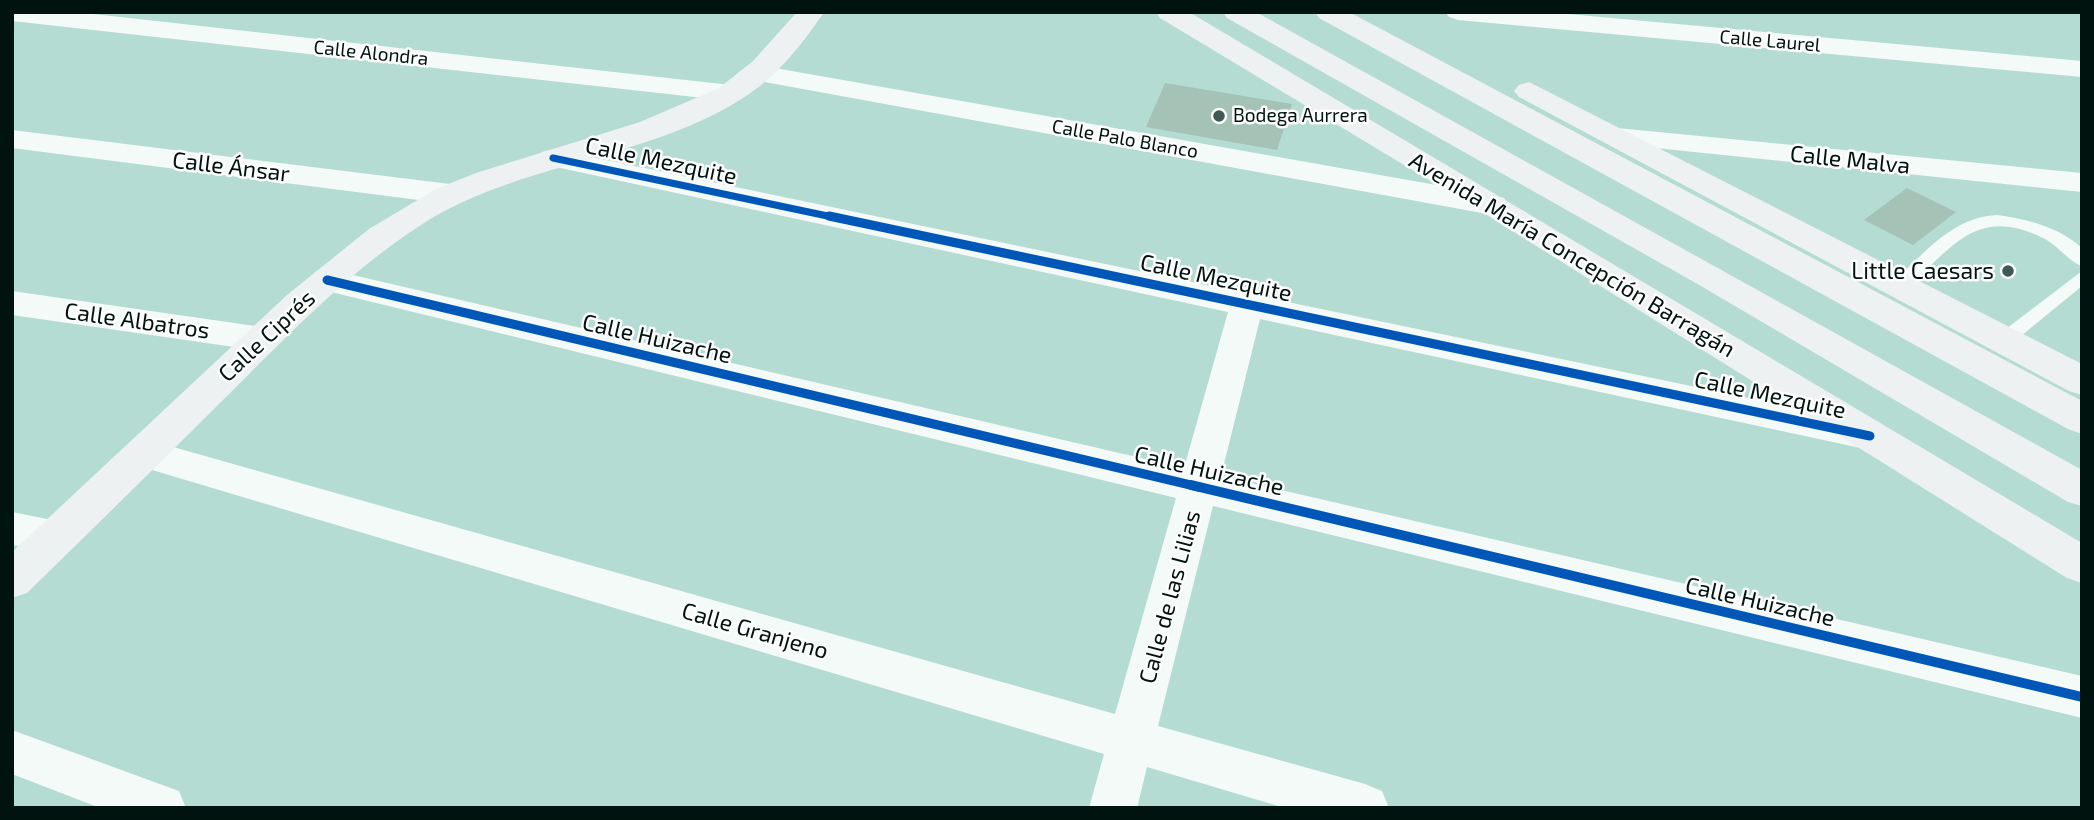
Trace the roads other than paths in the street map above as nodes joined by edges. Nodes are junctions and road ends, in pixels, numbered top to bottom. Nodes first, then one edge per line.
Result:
1 (811, 12) edge
2 (1169, 12) edge
3 (1236, 12) edge
4 (1328, 12) edge
5 (1377, 12) edge
6 (1458, 12) edge
7 (31, 14) edge
8 (12, 34) edge
9 (2082, 69) edge
10 (758, 73) junction
11 (731, 93) junction
12 (1617, 137) junction
13 (12, 139) edge
14 (553, 159) junction
15 (2082, 183) edge
16 (450, 194) junction
17 (1493, 205) junction
18 (2082, 260) edge
19 (2082, 277) edge
20 (327, 280) junction
21 (1900, 285) junction
22 (12, 303) edge
23 (1247, 305) junction
24 (262, 339) junction
25 (2004, 340) junction
26 (2082, 381) edge
27 (2082, 419) edge
28 (1870, 436) junction
29 (145, 454) junction
30 (1198, 489) junction
31 (2082, 490) edge
32 (12, 528) edge
33 (58, 536) junction
34 (2082, 565) edge
35 (12, 580) edge
36 (2082, 697) edge
37 (1132, 741) junction
38 (12, 752) edge
39 (162, 808) edge
40 (1113, 808) edge
41 (1365, 808) edge

1 - 10 street, Calle Ciprés
2 - 17 street, Avenida María Concepción Barragán
3 - 31 street, Avenida María Concepción Barragán
4 - 27 street
5 - 12 street
6 - 9 street, Calle Laurel
7 - 8 street
7 - 11 street, Calle Alondra
10 - 11 street, Calle Ciprés
10 - 17 street, Calle Palo Blanco
11 - 14 street, Calle Ciprés
12 - 15 street, Calle Malva
12 - 21 street
13 - 16 street, Calle Ánsar
14 - 16 street, Calle Ciprés
14 - 23 street, Calle Mezquite
16 - 20 street, Calle Ciprés
17 - 28 street, Avenida María Concepción Barragán
18 - 21 lane
19 - 25 lane
20 - 24 street, Calle Ciprés
20 - 30 street, Calle Huizache
21 - 25 street
22 - 24 street, Calle Albatros
23 - 28 street, Calle Mezquite
23 - 30 street, Calle de las Lilias
24 - 29 street, Calle Ciprés
25 - 26 street
28 - 34 street, Avenida María Concepción Barragán
29 - 33 street, Calle Ciprés
29 - 37 street, Calle Granjeno
30 - 36 street, Calle Huizache
30 - 37 street, Calle de las Lilias
32 - 33 street
33 - 35 street, Calle Ciprés
37 - 40 street, Calle de las Lilias
37 - 41 street, Calle Granjeno
38 - 39 street

